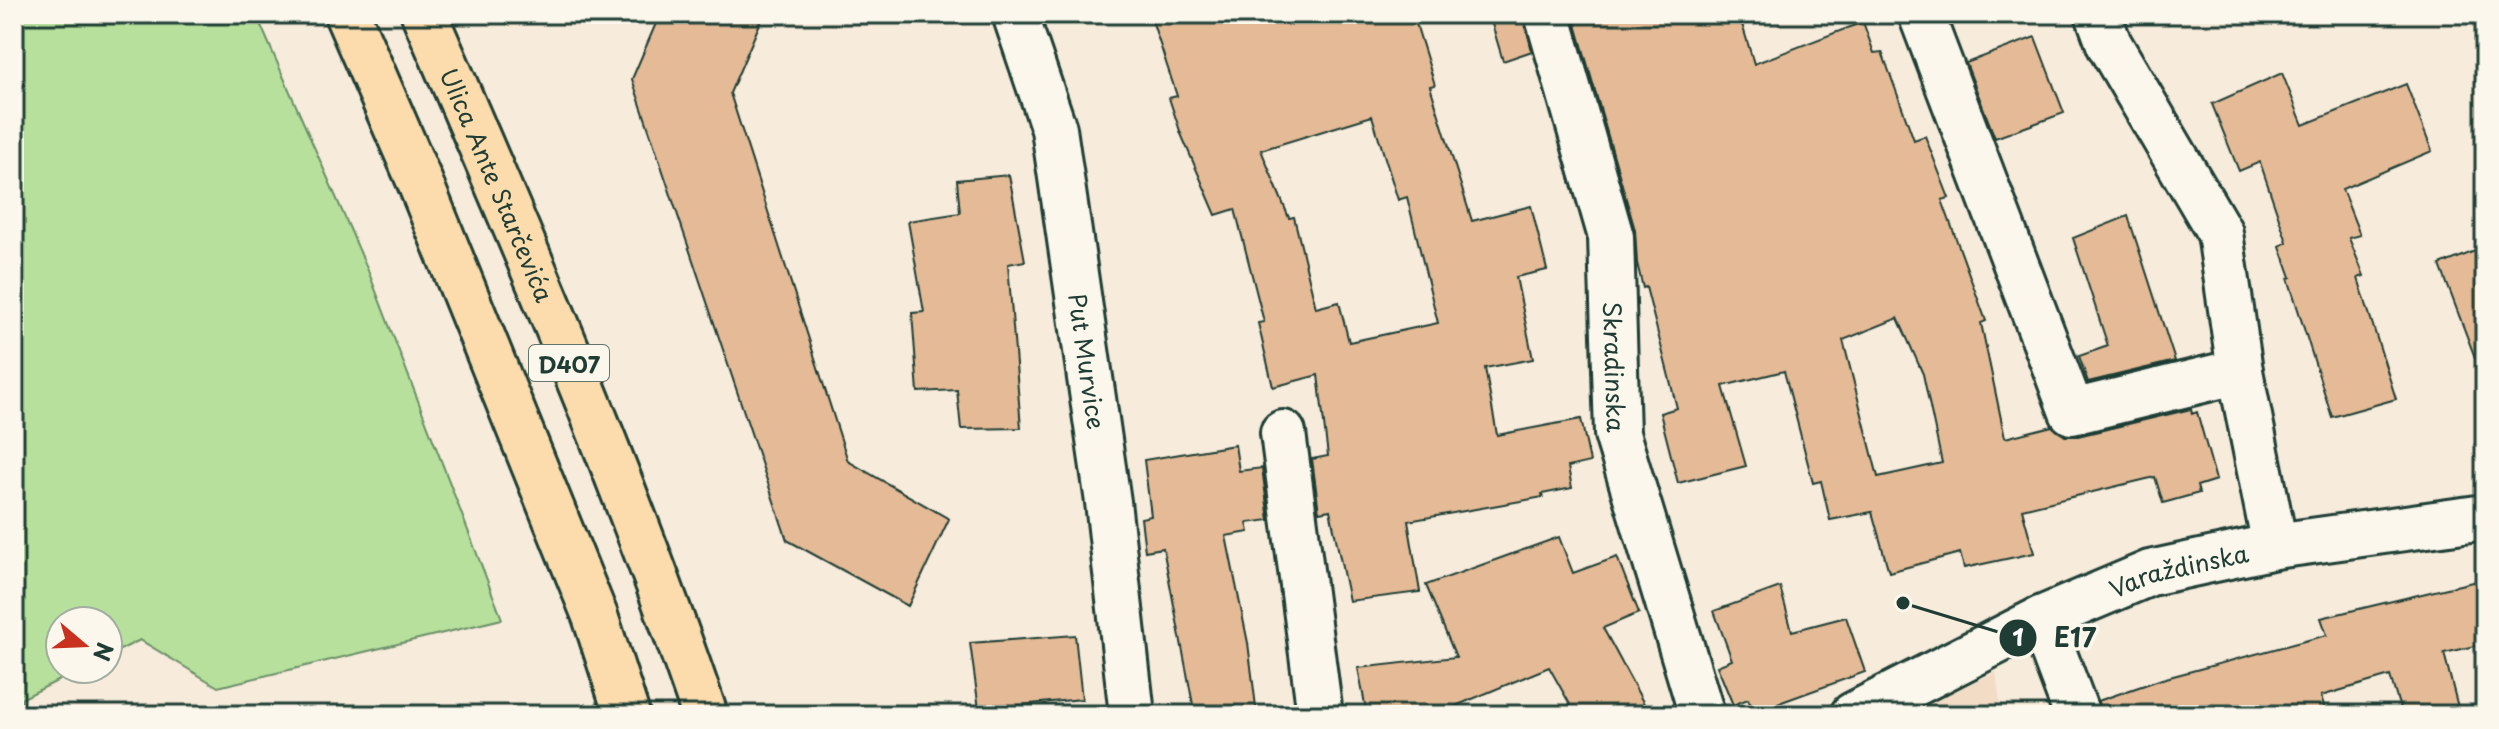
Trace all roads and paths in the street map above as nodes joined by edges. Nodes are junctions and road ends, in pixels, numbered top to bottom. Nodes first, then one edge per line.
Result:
1 (347, 14) edge
2 (424, 14) edge
3 (1015, 14) edge
4 (1547, 14) edge
5 (1921, 14) edge
6 (2098, 14) edge
7 (2240, 371) junction
8 (1283, 433) dead end
9 (2485, 517) edge
10 (2275, 546) junction
11 (2041, 619) junction
12 (627, 715) edge
13 (705, 715) edge
14 (1132, 715) edge
15 (1320, 715) edge
16 (1702, 715) edge
17 (1853, 715) edge
18 (2077, 715) edge

1 - 12 main road, D407
2 - 13 main road, Ulica Ante Starčevića / D407
3 - 14 street, Put Murvice
4 - 16 street, Skradinska
5 - 7 street
6 - 7 street
7 - 10 street
8 - 15 street
9 - 10 street, Varaždinska
10 - 11 street, Varaždinska
11 - 17 street, Varaždinska
11 - 18 street

